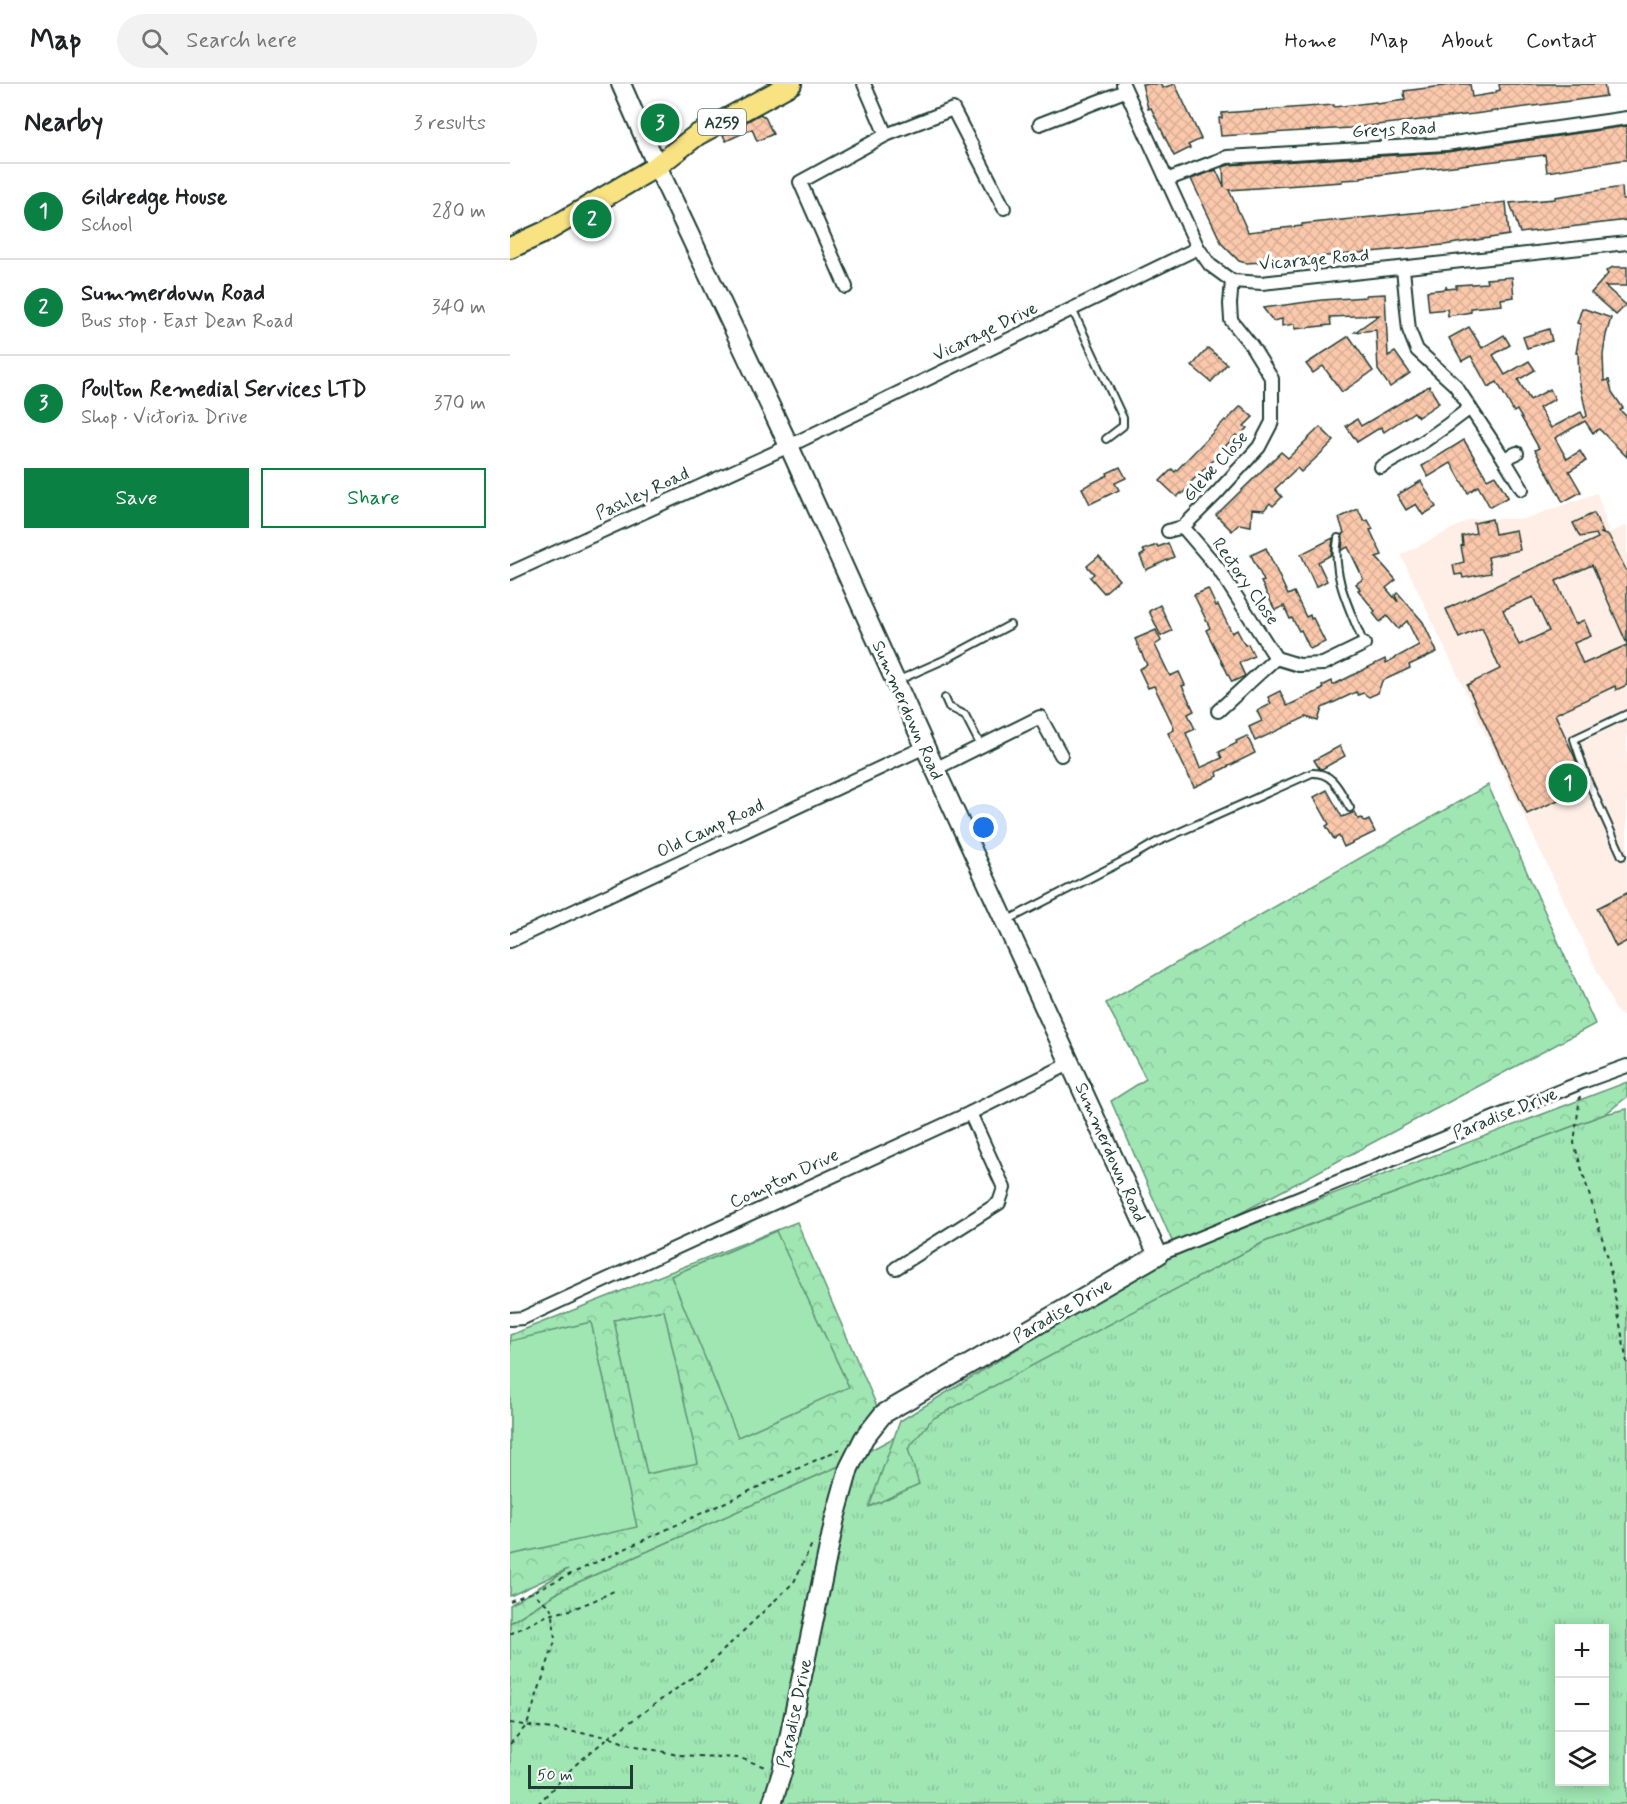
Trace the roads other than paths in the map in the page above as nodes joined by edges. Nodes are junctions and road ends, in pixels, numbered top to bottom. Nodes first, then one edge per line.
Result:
1 (791, 84) edge
2 (864, 84) edge
3 (623, 85) edge
4 (1124, 88) edge
5 (1627, 118) edge
6 (1040, 123) dead end
7 (886, 135) junction
8 (657, 166) junction
9 (1166, 180) junction
10 (1004, 208) dead end
11 (1627, 243) edge
12 (510, 248) edge
13 (1198, 248) junction
14 (1403, 269) junction
15 (1232, 281) junction
16 (846, 286) dead end
17 (1072, 309) junction
18 (1470, 408) junction
19 (1106, 439) dead end
20 (789, 446) junction
21 (1517, 453) dead end
22 (1504, 459) junction
23 (1381, 466) dead end
24 (1522, 489) dead end
25 (1183, 527) junction
26 (1168, 531) dead end
27 (1338, 538) dead end
28 (510, 573) edge
29 (1010, 625) dead end
30 (1364, 644) joint
31 (1276, 658) junction
32 (895, 681) junction
33 (945, 698) dead end
34 (1218, 711) dead end
35 (1627, 714) edge
36 (981, 746) junction
37 (925, 747) junction
38 (1061, 755) dead end
39 (935, 769) junction
40 (1350, 808) dead end
41 (1622, 856) dead end
42 (1005, 921) junction
43 (510, 941) edge
44 (1071, 1063) junction
45 (1627, 1066) edge
46 (970, 1113) junction
47 (1158, 1255) junction
48 (896, 1268) dead end
49 (510, 1319) edge
50 (772, 1804) edge

1 - 8 main road, A259
2 - 7 street
3 - 8 street, Summerdown Road
4 - 6 street
4 - 9 street
5 - 9 street, Greys Road
7 - 10 street
7 - 16 street
8 - 12 main road, A259
8 - 20 street, Summerdown Road
9 - 13 street
11 - 14 street, Vicarage Road
13 - 15 street
13 - 17 street, Vicarage Drive
14 - 15 street, Vicarage Road
14 - 18 street
15 - 25 street, Glebe Close
17 - 19 lane
17 - 20 street, Vicarage Drive
18 - 22 street
18 - 23 street
20 - 28 street, Pashley Road
20 - 32 street, Summerdown Road
21 - 22 street
22 - 24 street
25 - 26 street, Glebe Close
25 - 31 street, Rectory Close
27 - 30 lane
29 - 32 lane
30 - 31 street
31 - 34 street
32 - 37 street, Summerdown Road
33 - 36 lane
35 - 41 lane
36 - 38 street
36 - 39 street
37 - 39 street, Summerdown Road
37 - 43 street, Old Camp Road
39 - 42 street, Summerdown Road
40 - 42 lane
42 - 44 street, Summerdown Road
44 - 46 street, Compton Drive
44 - 47 street, Summerdown Road
45 - 47 street, Paradise Drive
46 - 48 street
46 - 49 street, Compton Drive
47 - 50 street, Paradise Drive

